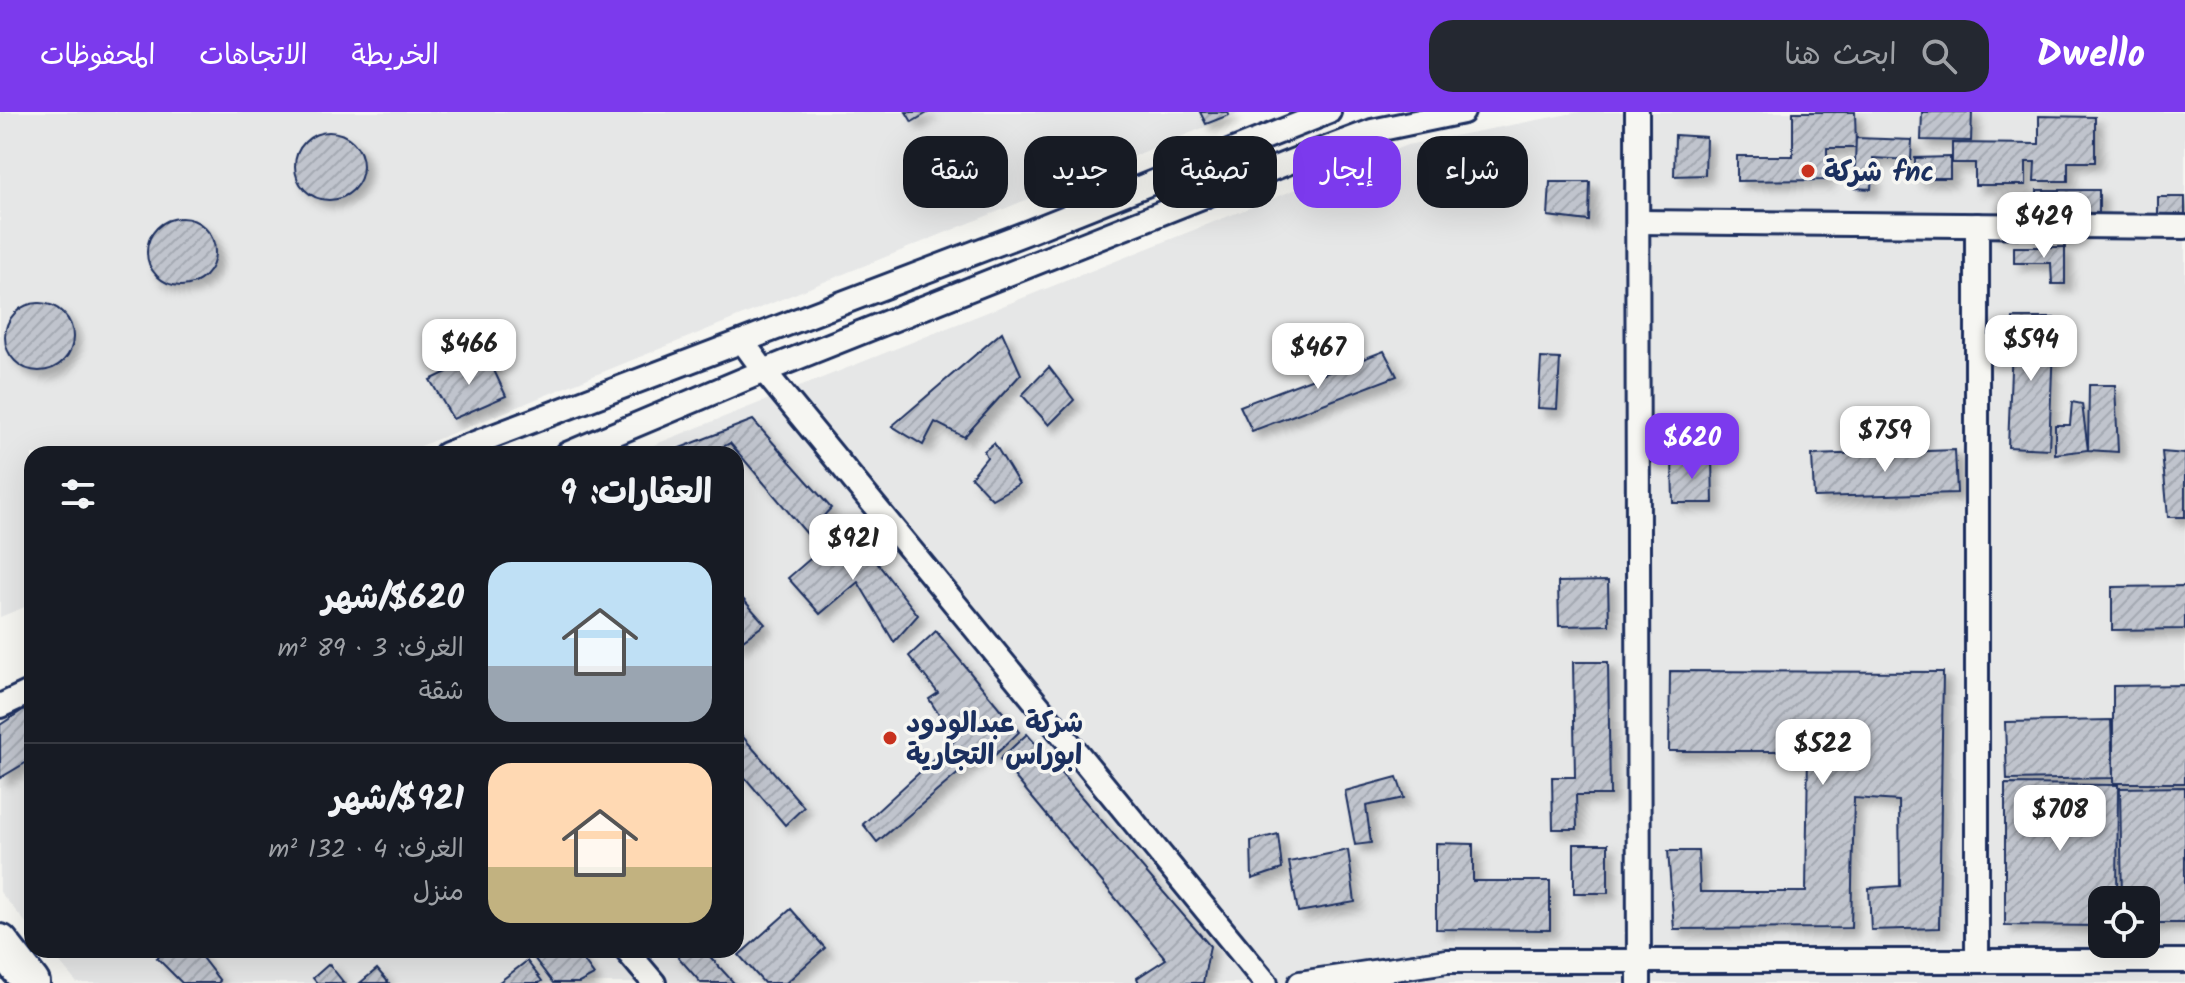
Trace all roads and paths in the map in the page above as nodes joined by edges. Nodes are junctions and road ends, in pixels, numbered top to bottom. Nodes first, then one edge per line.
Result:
1 (1329, 112) edge
2 (1463, 112) edge
3 (1637, 112) edge
4 (1372, 122) edge
5 (1638, 222) junction
6 (1977, 225) junction
7 (2185, 227) edge
8 (1026, 233) junction
9 (1038, 262) junction
10 (743, 342) junction
11 (764, 371) junction
12 (467, 446) edge
13 (586, 446) edge
14 (24, 695) edge
15 (0, 706) edge
16 (0, 943) edge
17 (633, 958) edge
18 (1977, 961) junction
19 (2185, 961) edge
20 (1639, 972) edge
21 (31, 983) edge
22 (654, 983) edge
23 (1266, 983) edge
24 (1300, 983) edge

1 - 8 street
2 - 4 street
3 - 5 street
4 - 9 street
5 - 6 street
5 - 20 street
6 - 7 street
6 - 18 street
8 - 9 street
8 - 10 street
9 - 11 street
10 - 11 street
10 - 12 street
11 - 13 street
11 - 23 street
14 - 15 street
16 - 21 highway
17 - 22 street
18 - 19 street
18 - 20 street
20 - 24 street

